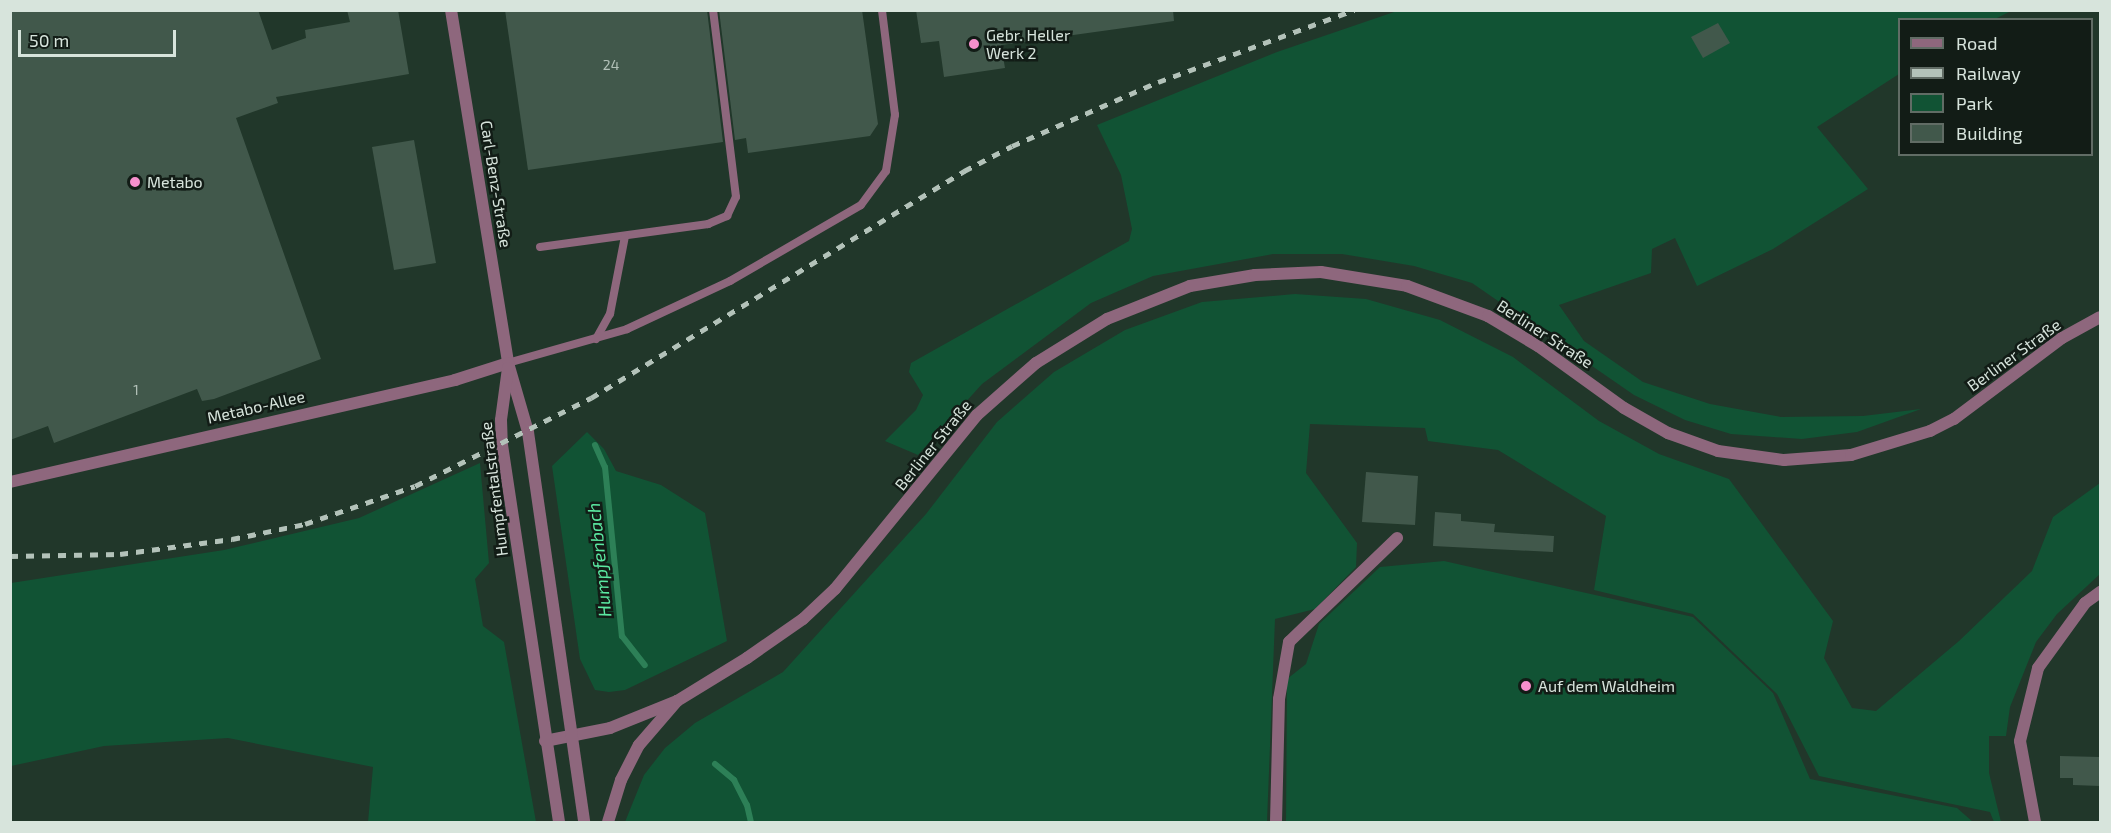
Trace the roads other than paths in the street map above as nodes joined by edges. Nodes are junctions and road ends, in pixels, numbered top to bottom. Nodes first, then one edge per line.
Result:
1 (451, 10) edge
2 (713, 10) edge
3 (882, 10) edge
4 (625, 236) junction
5 (540, 247) dead end
6 (2100, 317) edge
7 (596, 339) junction
8 (508, 363) junction
9 (10, 482) edge
10 (1396, 538) dead end
11 (2100, 592) edge
12 (677, 701) junction
13 (570, 738) junction
14 (545, 741) junction
15 (559, 822) edge
16 (584, 822) edge
17 (608, 822) edge
18 (1275, 822) edge
19 (2035, 822) edge

1 - 8 street, Carl-Benz-Straße
2 - 4 lane
3 - 7 lane
4 - 5 lane
4 - 7 lane
6 - 12 street, Berliner Straße
7 - 8 lane
8 - 9 street, Metabo-Allee
8 - 13 street
8 - 14 street, Humpfentalstraße
10 - 18 street
11 - 19 street
12 - 13 street, Berliner Straße
12 - 17 street
13 - 14 street, Berliner Straße
13 - 16 street
14 - 15 street, Humpfentalstraße

